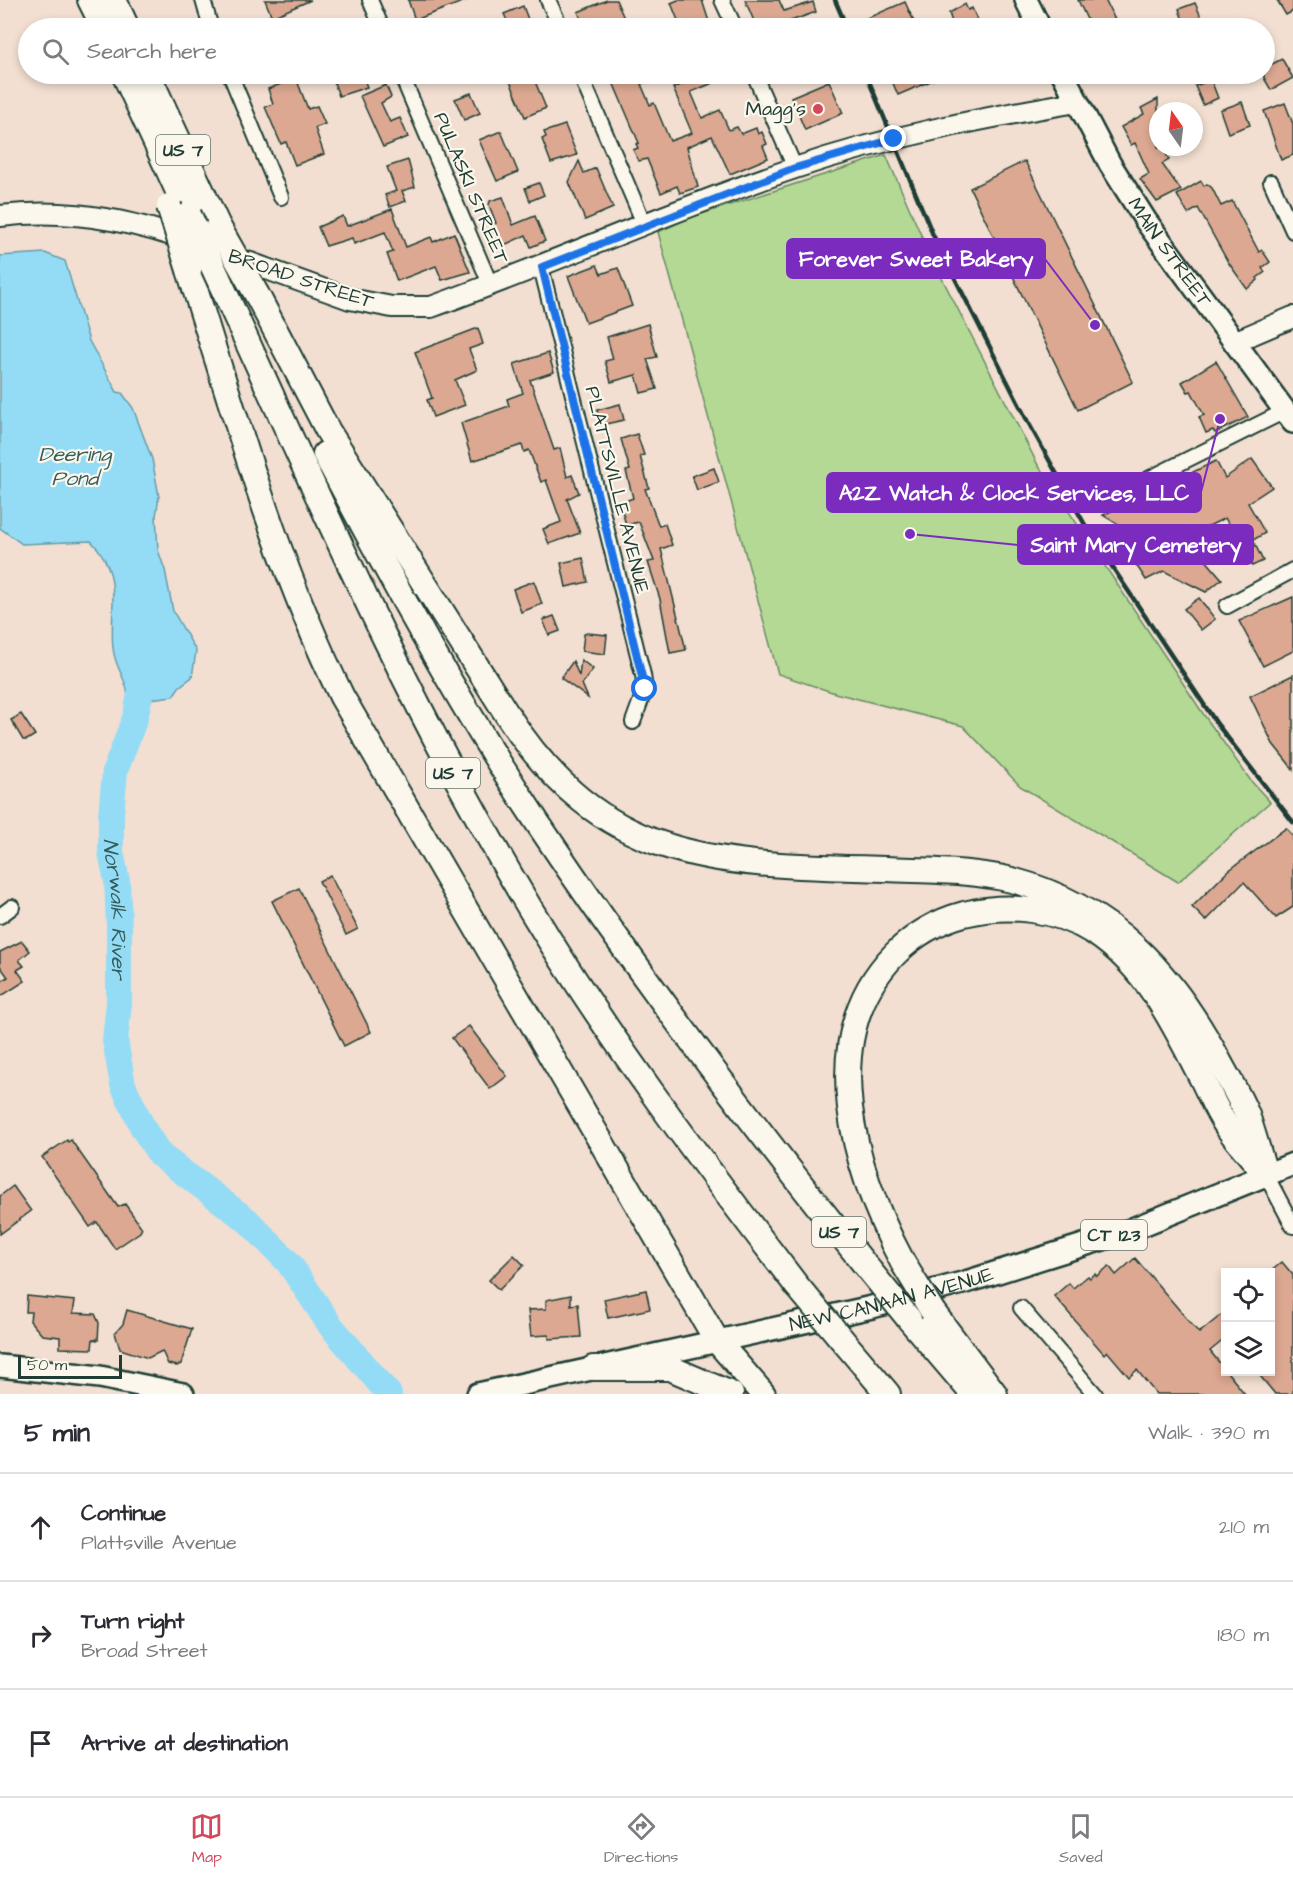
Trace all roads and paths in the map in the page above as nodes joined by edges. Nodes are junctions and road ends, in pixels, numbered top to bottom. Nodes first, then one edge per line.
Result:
1 (84, 0) edge
2 (90, 0) edge
3 (114, 0) edge
4 (202, 0) edge
5 (370, 0) edge
6 (548, 0) edge
7 (723, 0) edge
8 (1026, 0) edge
9 (90, 18) edge
10 (99, 18) edge
11 (123, 18) edge
12 (208, 18) edge
13 (378, 18) edge
14 (556, 18) edge
15 (731, 18) edge
16 (1035, 18) edge
17 (117, 84) edge
18 (128, 84) edge
19 (153, 84) edge
20 (234, 84) edge
21 (405, 84) edge
22 (584, 84) edge
23 (758, 84) edge
24 (1068, 84) edge
25 (1077, 102) junction
26 (795, 168) junction
27 (1271, 182) dead end
28 (281, 198) dead end
29 (179, 211) junction
30 (4, 215) edge
31 (645, 226) junction
32 (1293, 231) edge
33 (542, 267) junction
34 (491, 286) junction
35 (253, 294) junction
36 (1293, 317) edge
37 (1234, 342) junction
38 (1289, 416) edge
39 (1106, 500) dead end
40 (1293, 570) edge
41 (1227, 606) dead end
42 (633, 722) dead end
43 (12, 907) dead end
44 (0, 916) edge
45 (1293, 1164) edge
46 (1266, 1175) junction
47 (1293, 1226) edge
48 (1021, 1308) dead end
49 (717, 1341) junction
50 (0, 1366) edge
51 (593, 1368) junction
52 (183, 1394) edge
53 (478, 1394) edge
54 (731, 1394) edge
55 (763, 1394) edge
56 (888, 1394) edge
57 (973, 1394) edge
58 (995, 1394) edge
59 (1095, 1394) edge

1 - 9 highway
2 - 10 highway
3 - 11 highway
4 - 12 street
5 - 13 street
6 - 14 street
7 - 15 street
8 - 16 main road
17 - 29 highway
18 - 29 highway, US 7
19 - 35 highway, US 7, bridge
20 - 28 street
21 - 34 street, PULASKI STREET
22 - 31 street
23 - 26 street
24 - 25 main road, MAIN STREET
25 - 26 street, BROAD STREET
25 - 37 main road, MAIN STREET
26 - 31 street, BROAD STREET
27 - 32 street
29 - 49 highway, bridge
29 - 56 highway, US 7, bridge
30 - 34 street, BROAD STREET
31 - 33 street, BROAD STREET
33 - 34 street, BROAD STREET
33 - 42 street, PLATTSVILLE AVENUE
35 - 46 highway
35 - 57 highway, US 7, bridge
36 - 37 street
37 - 38 main road, MAIN STREET
38 - 39 street
40 - 41 street
43 - 44 street
45 - 46 main road, NEW CANAAN AVENUE / CT 123
46 - 47 street
46 - 49 main road, NEW CANAAN AVENUE / CT 123
46 - 58 highway, bridge
48 - 59 street
49 - 51 main road, NEW CANAAN AVENUE / CT 123
49 - 55 highway
50 - 52 main road
51 - 53 main road, NEW CANAAN AVENUE / CT 123
51 - 54 highway

